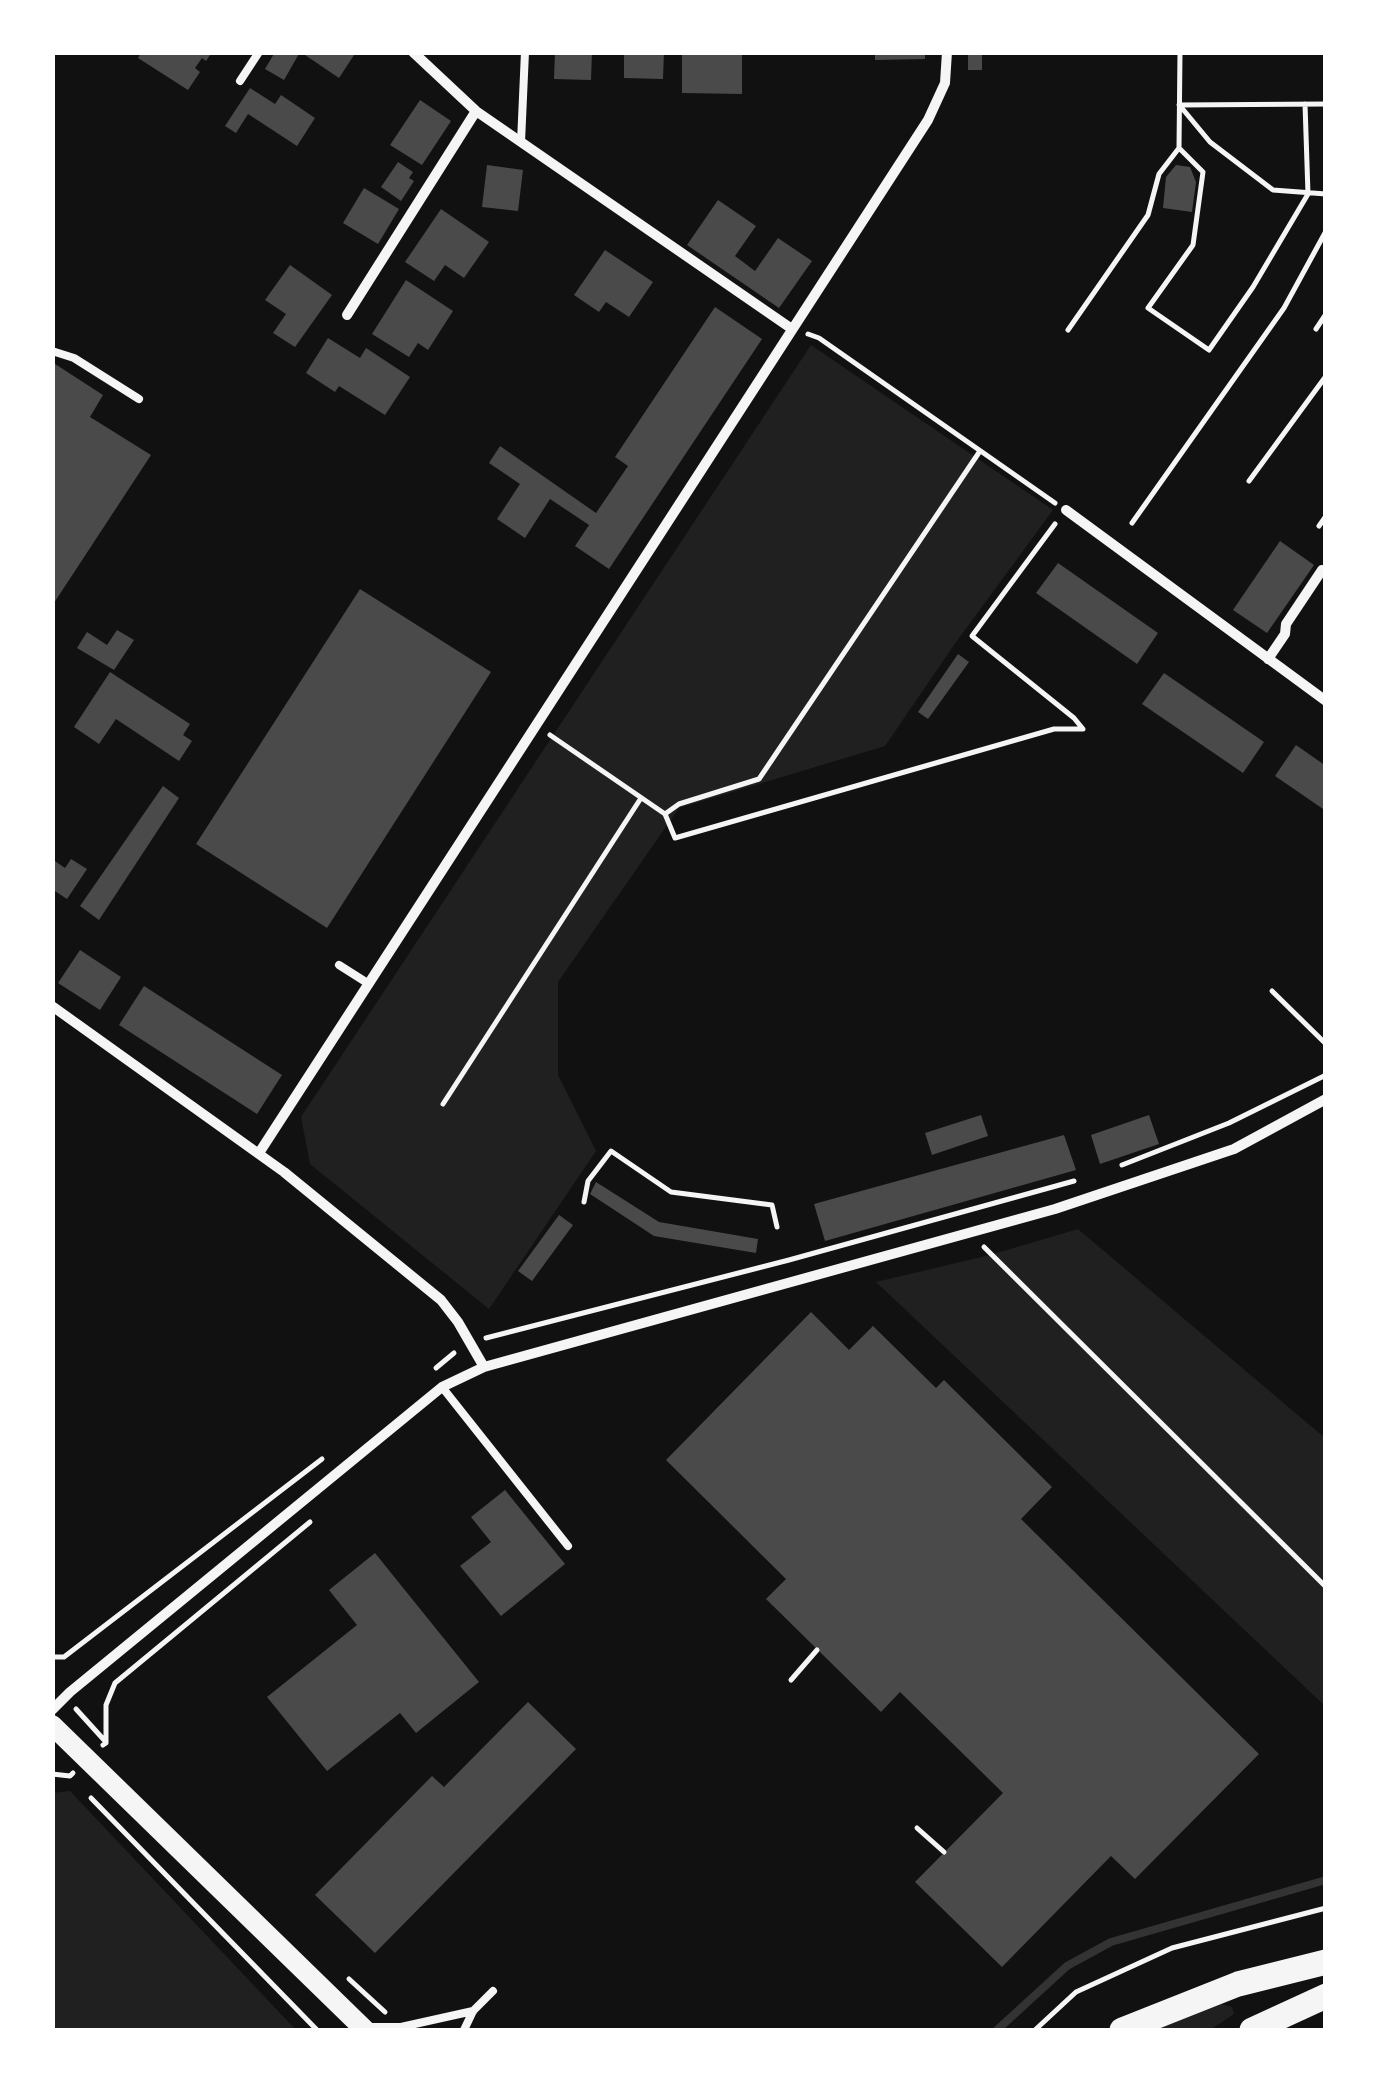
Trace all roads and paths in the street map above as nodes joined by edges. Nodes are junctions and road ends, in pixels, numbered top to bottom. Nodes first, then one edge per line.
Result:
1 (259, 52) edge
2 (413, 52) edge
3 (526, 52) edge
4 (947, 52) edge
5 (1180, 52) edge
6 (240, 82) dead end
7 (1305, 104) junction
8 (1326, 104) edge
9 (1180, 105) junction
10 (476, 110) junction
11 (521, 142) junction
12 (1179, 148) junction
13 (1308, 194) junction
14 (1326, 194) edge
15 (1326, 231) edge
16 (347, 314) dead end
17 (1326, 314) edge
18 (792, 329) junction
19 (1316, 329) dead end
20 (1068, 330) dead end
21 (52, 351) edge
22 (1326, 376) edge
23 (139, 399) dead end
24 (980, 450) junction
25 (1249, 480) dead end
26 (1064, 512) junction
27 (1326, 516) edge
28 (1132, 523) dead end
29 (1319, 526) dead end
30 (1322, 570) dead end
31 (1268, 659) junction
32 (1326, 701) edge
33 (554, 738) dead end
34 (641, 798) junction
35 (665, 814) junction
36 (339, 965) dead end
37 (369, 984) junction
38 (1272, 991) dead end
39 (52, 1006) edge
40 (1326, 1044) edge
41 (1326, 1076) edge
42 (1326, 1099) edge
43 (442, 1104) dead end
44 (260, 1153) junction
45 (1108, 1170) dead end
46 (1089, 1177) dead end
47 (584, 1202) dead end
48 (776, 1227) dead end
49 (990, 1255) dead end
50 (468, 1341) junction
51 (484, 1367) junction
52 (423, 1380) dead end
53 (442, 1387) junction
54 (330, 1453) dead end
55 (495, 1455) junction
56 (484, 1462) dead end
57 (315, 1518) dead end
58 (568, 1546) dead end
59 (1326, 1587) edge
60 (817, 1650) dead end
61 (52, 1657) edge
62 (791, 1680) dead end
63 (52, 1710) edge
64 (52, 1725) edge
65 (106, 1743) dead end
66 (60, 1768) dead end
67 (52, 1774) edge
68 (70, 1776) junction
69 (917, 1828) dead end
70 (944, 1852) dead end
71 (1326, 1908) edge
72 (1326, 1962) edge
73 (493, 1991) dead end
74 (1326, 1996) edge
75 (474, 2012) junction
76 (364, 2029) edge
77 (317, 2030) edge
78 (464, 2030) edge
79 (1036, 2030) edge
80 (1122, 2030) edge
81 (1252, 2030) edge

1 - 6 lane
2 - 10 street
3 - 11 lane
4 - 18 street
5 - 9 path
7 - 8 path
7 - 9 path
7 - 13 path
9 - 12 path
9 - 13 path
10 - 11 street
10 - 16 street
11 - 18 street
12 - 13 path
12 - 20 path
13 - 14 path
15 - 28 path
17 - 19 path
18 - 24 path
18 - 37 street
21 - 23 lane
22 - 25 path
24 - 26 path
24 - 35 path
26 - 31 street
26 - 35 path
27 - 29 path
30 - 31 street
31 - 32 street
33 - 34 path
34 - 35 path
34 - 43 path
36 - 37 lane
37 - 44 street
38 - 40 path
39 - 44 street
41 - 45 path
42 - 51 street
44 - 50 street
46 - 50 path
47 - 48 path
49 - 59 path
50 - 51 street
50 - 52 path
51 - 53 street
53 - 55 lane
53 - 63 street
54 - 61 path
55 - 56 lane
55 - 58 lane
57 - 65 path
60 - 62 path
64 - 76 main road
66 - 68 path
67 - 68 path
68 - 77 path
69 - 70 path
71 - 79 path
72 - 80 highway
73 - 75 lane
74 - 81 highway
75 - 76 lane
75 - 78 lane

